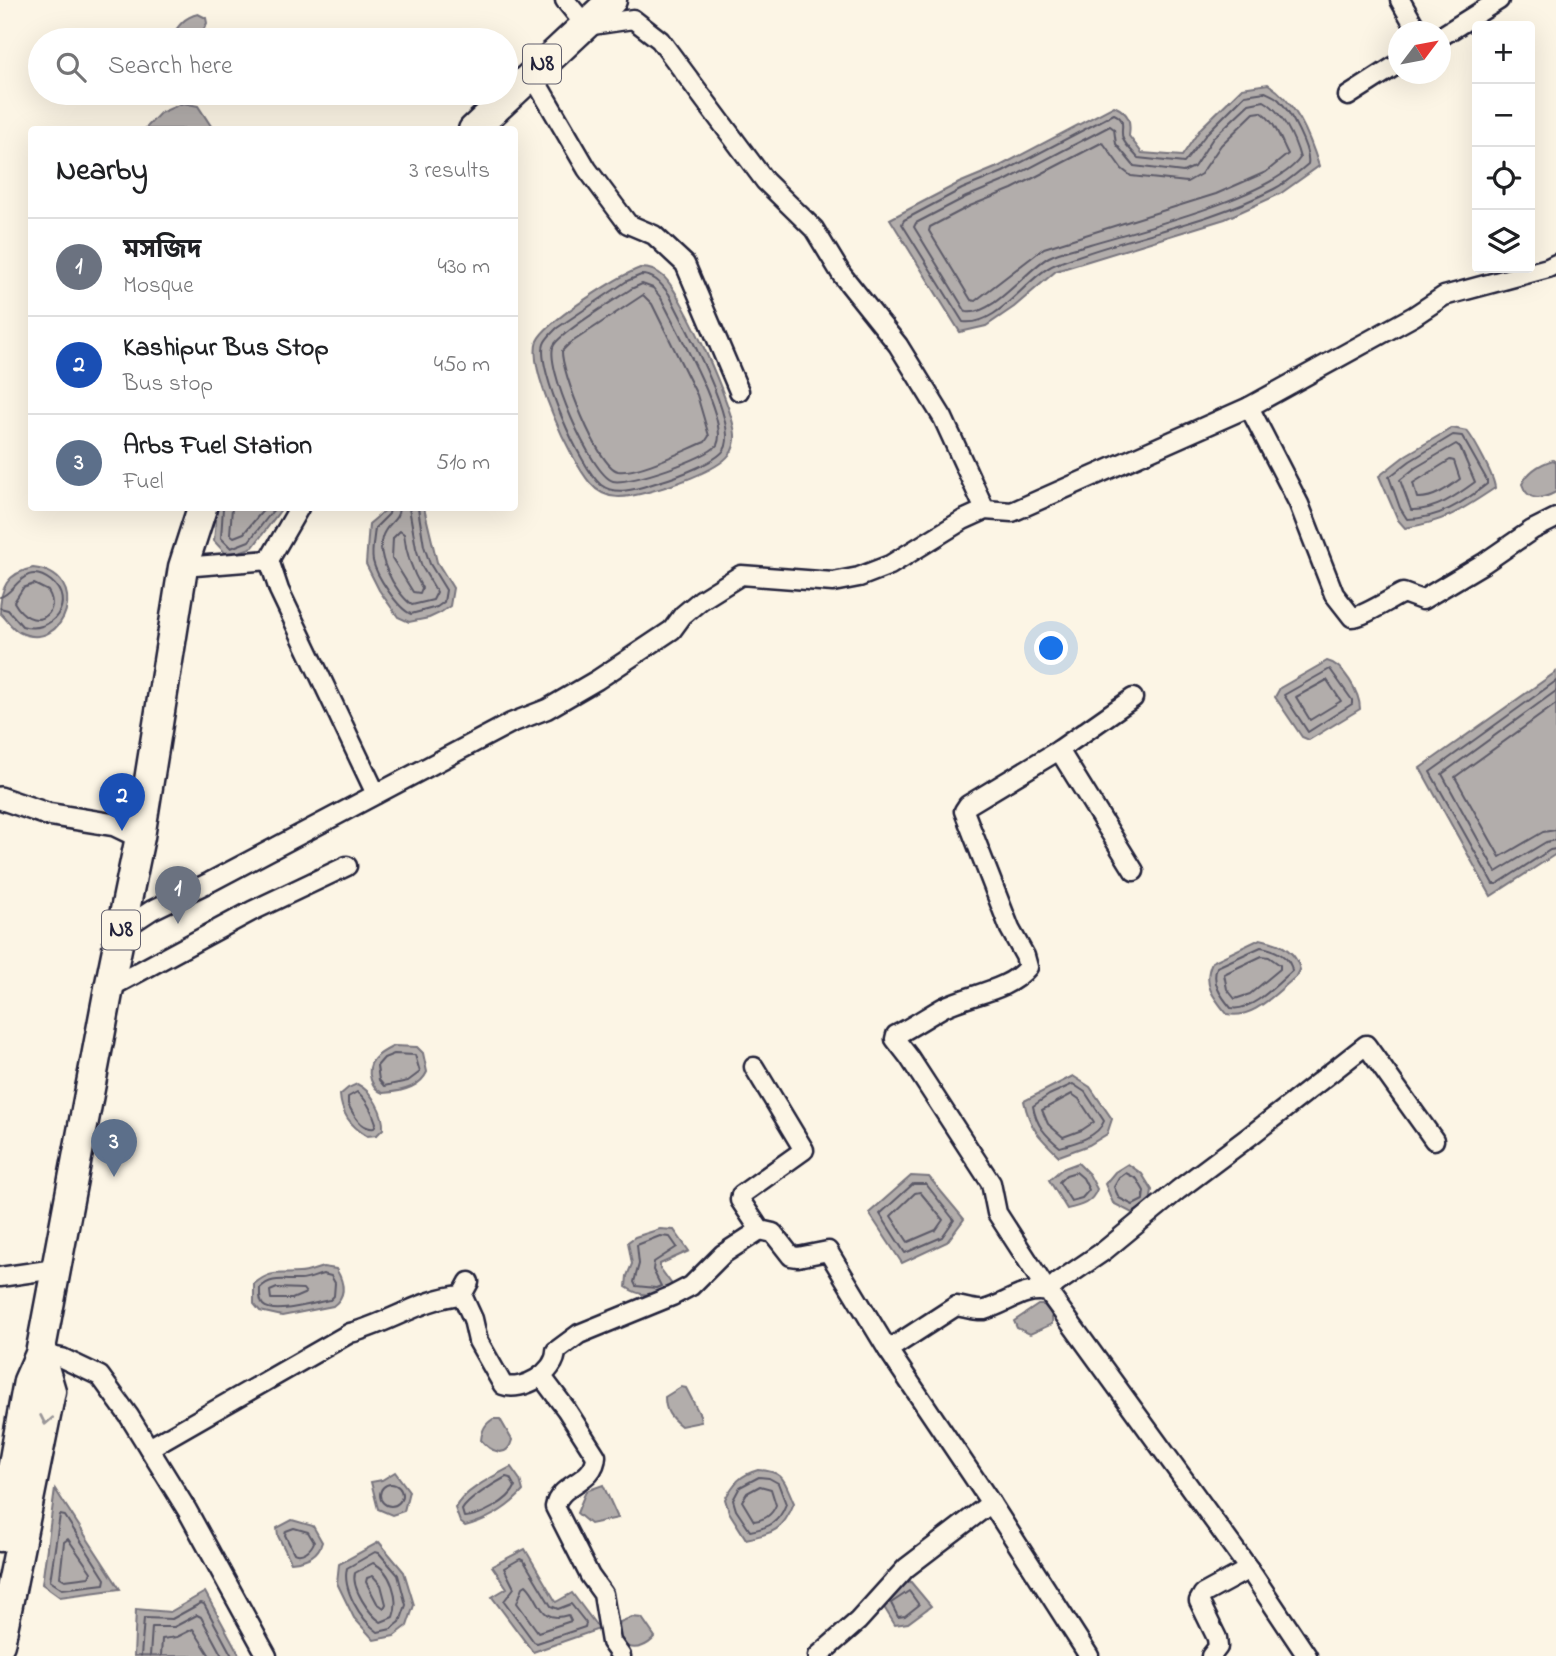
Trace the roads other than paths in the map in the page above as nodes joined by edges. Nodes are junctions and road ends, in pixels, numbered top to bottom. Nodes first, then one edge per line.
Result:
1 (565, 0) edge
2 (612, 0) edge
3 (1401, 0) edge
4 (1499, 0) edge
5 (1412, 21) edge
6 (586, 26) junction
7 (1451, 30) edge
8 (1388, 70) edge
9 (531, 73) junction
10 (518, 86) edge
11 (1348, 96) dead end
12 (498, 105) edge
13 (477, 126) edge
14 (1556, 264) edge
15 (739, 391) dead end
16 (1249, 407) junction
17 (985, 510) junction
18 (201, 511) edge
19 (297, 511) edge
20 (1556, 518) edge
21 (269, 560) junction
22 (195, 567) junction
23 (1133, 698) dead end
24 (1059, 750) junction
25 (376, 794) junction
26 (0, 799) edge
27 (140, 837) junction
28 (347, 866) dead end
29 (1134, 871) dead end
30 (120, 931) junction
31 (108, 988) junction
32 (754, 1067) dead end
33 (1434, 1140) dead end
34 (760, 1230) junction
35 (55, 1269) junction
36 (0, 1276) edge
37 (1048, 1292) junction
38 (888, 1350) junction
39 (40, 1354) junction
40 (542, 1377) junction
41 (149, 1448) junction
42 (991, 1503) junction
43 (0, 1537) edge
44 (1249, 1569) junction
45 (0, 1644) edge
46 (267, 1656) edge
47 (621, 1656) edge
48 (818, 1656) edge
49 (1089, 1656) edge
50 (1211, 1656) edge
51 (1307, 1656) edge

1 - 6 street
2 - 6 highway, N8
3 - 5 street
4 - 7 street
6 - 9 highway, N8
6 - 17 street
8 - 11 street
9 - 10 highway, N8
9 - 15 street
12 - 13 highway, N8
14 - 16 street
16 - 17 street
16 - 20 street
17 - 25 street
18 - 22 highway, N8
19 - 21 street
21 - 22 street
21 - 25 street
22 - 27 highway, N8
23 - 24 street
24 - 29 street
24 - 37 street
25 - 30 street
26 - 27 street
27 - 30 highway, N8
28 - 31 street
30 - 31 highway, N8
31 - 35 highway, N8
32 - 34 street
33 - 37 street
34 - 38 street
34 - 40 street
35 - 36 street
35 - 39 highway, N8
37 - 38 street
37 - 44 street
38 - 42 street
39 - 41 street
39 - 43 highway, N8
39 -> 45 highway, N8
40 - 41 street
40 - 47 street
41 - 46 street
42 - 48 street
42 - 49 street
44 - 50 street
44 - 51 street

